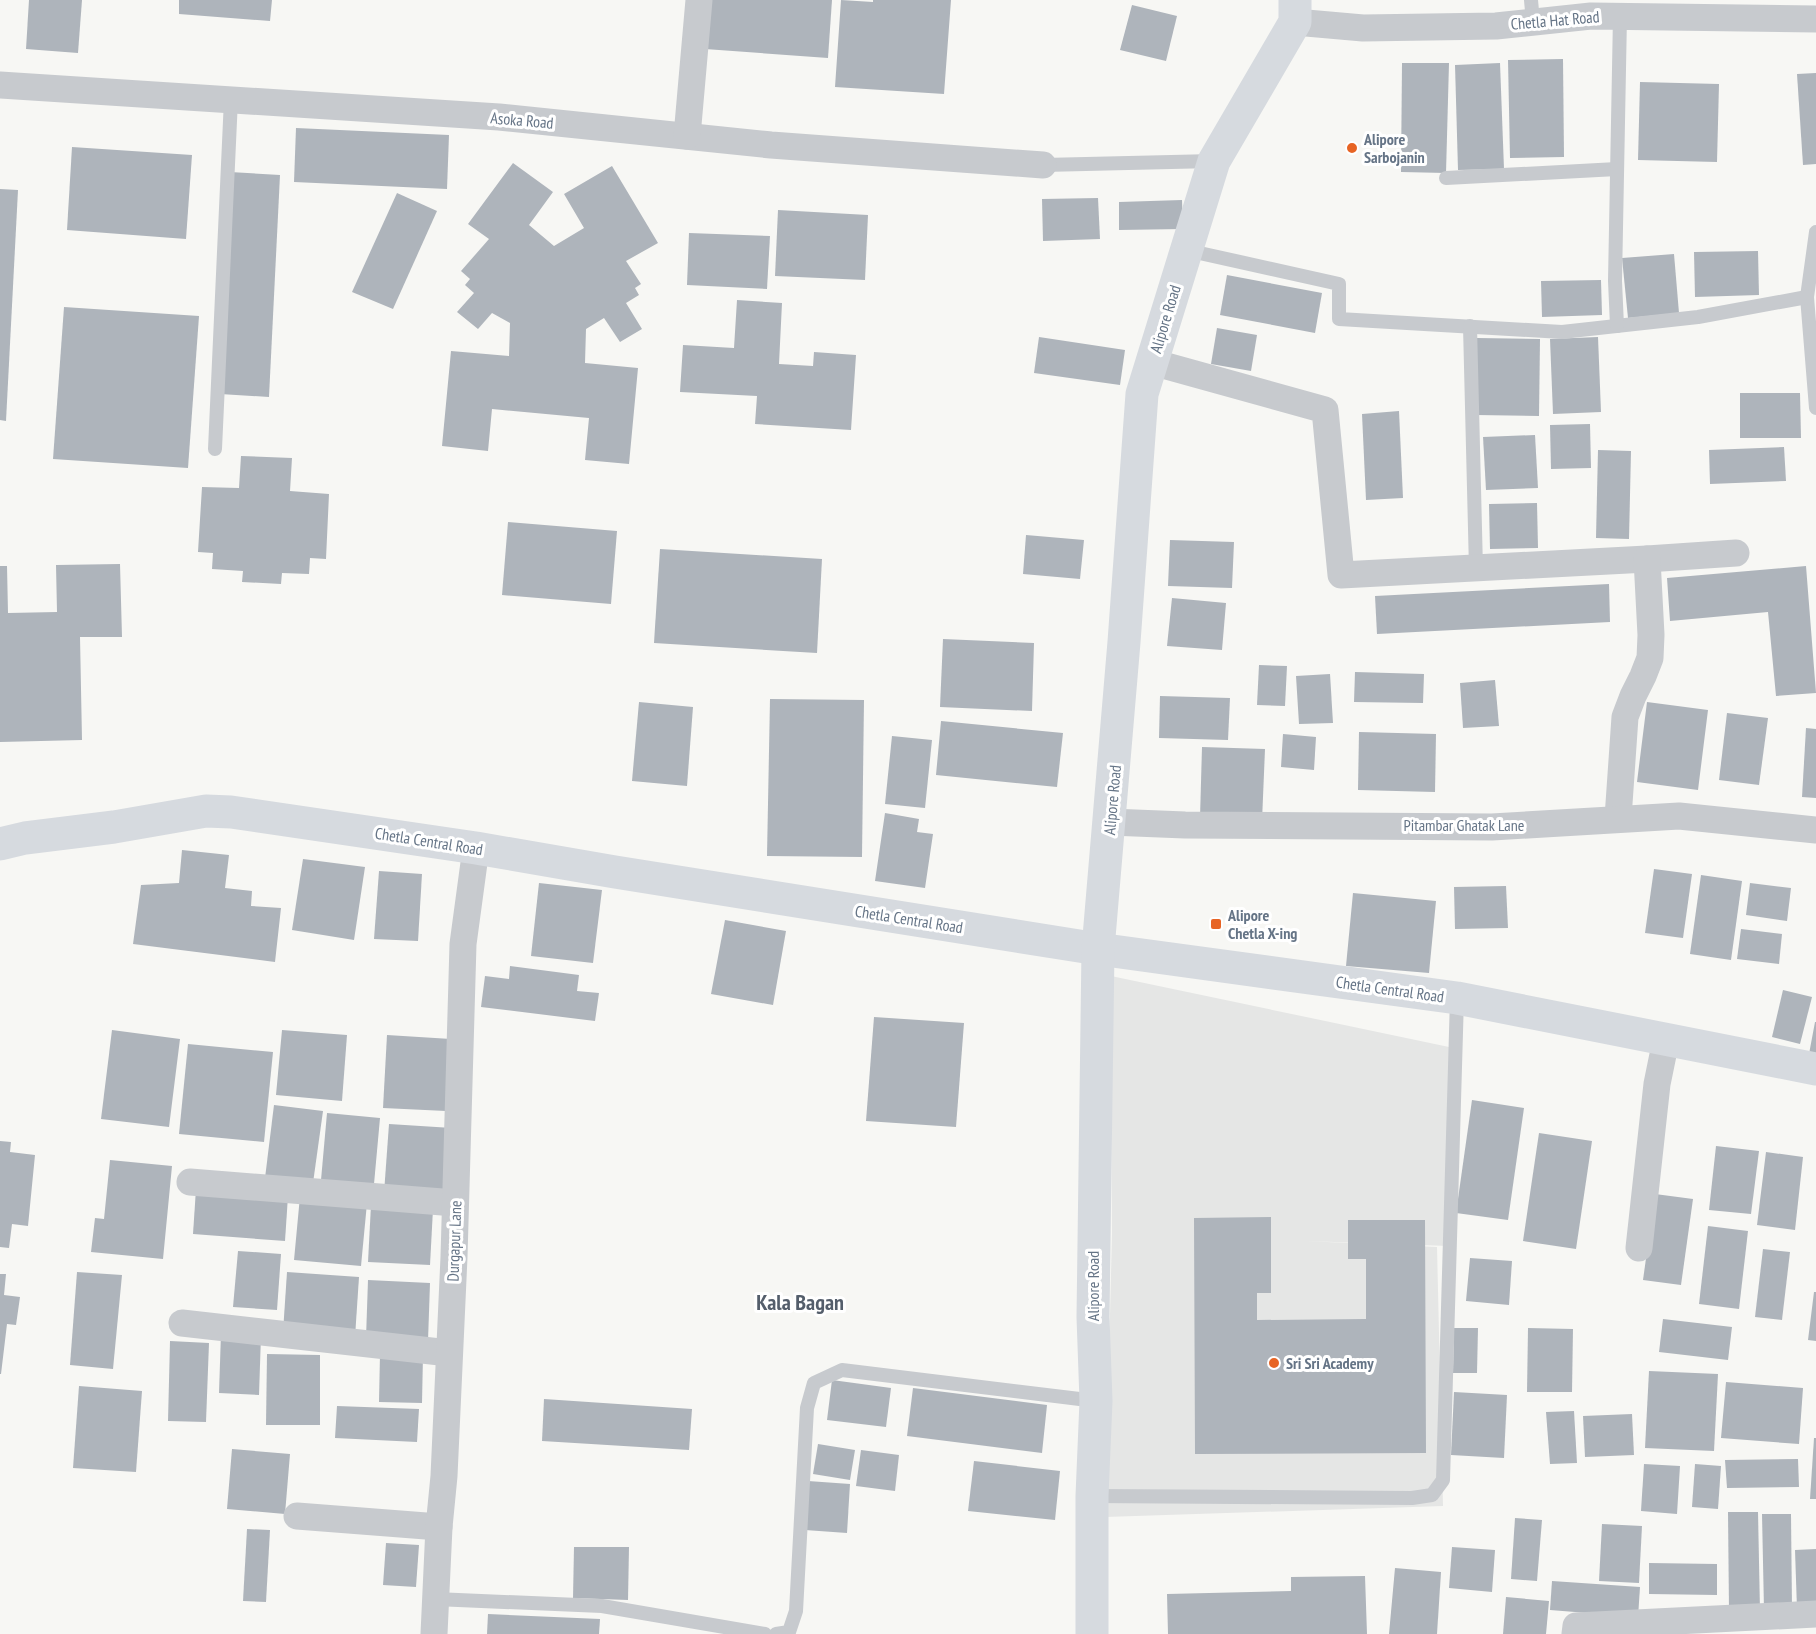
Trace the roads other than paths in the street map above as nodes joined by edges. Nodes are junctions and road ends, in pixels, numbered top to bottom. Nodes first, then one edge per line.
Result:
1 (699, 0) edge
2 (1704, 9) edge
3 (1295, 11) edge
4 (1532, 11) edge
5 (1620, 16) junction
6 (1816, 19) edge
7 (0, 85) edge
8 (231, 99) junction
9 (687, 136) junction
10 (1214, 161) junction
11 (1043, 165) joint
12 (1617, 168) junction
13 (1446, 178) dead end
14 (1816, 232) edge
15 (1186, 250) junction
16 (1807, 297) junction
17 (1470, 326) junction
18 (1617, 326) junction
19 (1152, 362) junction
20 (1816, 408) edge
21 (215, 449) dead end
22 (1736, 553) dead end
23 (1647, 559) junction
24 (1476, 569) junction
25 (1618, 818) junction
26 (1110, 822) junction
27 (1816, 830) edge
28 (0, 844) edge
29 (476, 848) junction
30 (1098, 949) junction
31 (1457, 998) junction
32 (1666, 1040) junction
33 (1816, 1069) edge
34 (190, 1182) dead end
35 (456, 1203) junction
36 (1639, 1248) dead end
37 (182, 1323) dead end
38 (449, 1353) junction
39 (1096, 1401) junction
40 (1092, 1496) junction
41 (297, 1516) dead end
42 (439, 1527) junction
43 (435, 1599) junction
44 (1816, 1614) edge
45 (434, 1634) edge
46 (765, 1634) edge
47 (776, 1634) edge
48 (1092, 1634) edge
49 (1575, 1634) edge

1 - 9 street
2 - 5 street, Chetla Hat Road
2 - 6 street, Chetla Hat Road
3 - 4 street, Chetla Hat Road
3 - 10 main road, Alipore Road
4 - 5 street, Chetla Hat Road
5 - 12 lane
7 - 8 street, Asoka Road
8 - 9 street, Asoka Road
8 - 21 lane
9 - 11 street, Asoka Road
10 - 11 lane
10 - 15 main road, Alipore Road
12 - 13 lane
12 - 18 lane
14 - 16 lane
15 - 17 lane
15 - 19 main road, Alipore Road
16 - 18 lane
16 - 20 lane
17 - 18 lane
17 - 24 lane
19 - 24 street
19 - 26 main road, Alipore Road
22 - 23 street
23 - 24 street
23 - 25 street
25 - 26 street, Pitambar Ghatak Lane
25 - 27 street, Pitambar Ghatak Lane
26 - 30 main road, Alipore Road
28 - 29 main road, Chetla Central Road
29 - 30 main road, Chetla Central Road
29 - 35 street, Durgapur Lane
30 - 31 main road, Chetla Central Road
30 - 39 main road, Alipore Road
31 - 32 main road, Chetla Central Road
31 - 40 lane
32 - 33 main road, Chetla Central Road
32 - 36 street
34 - 35 street
35 - 38 street, Durgapur Lane
37 - 38 street
38 - 42 street, Durgapur Lane
39 - 40 main road, Alipore Road
39 - 47 lane
40 - 48 main road, Alipore Road
41 - 42 street
42 - 43 street, Durgapur Lane
43 - 45 street, Durgapur Lane
43 - 46 lane
44 - 49 street

